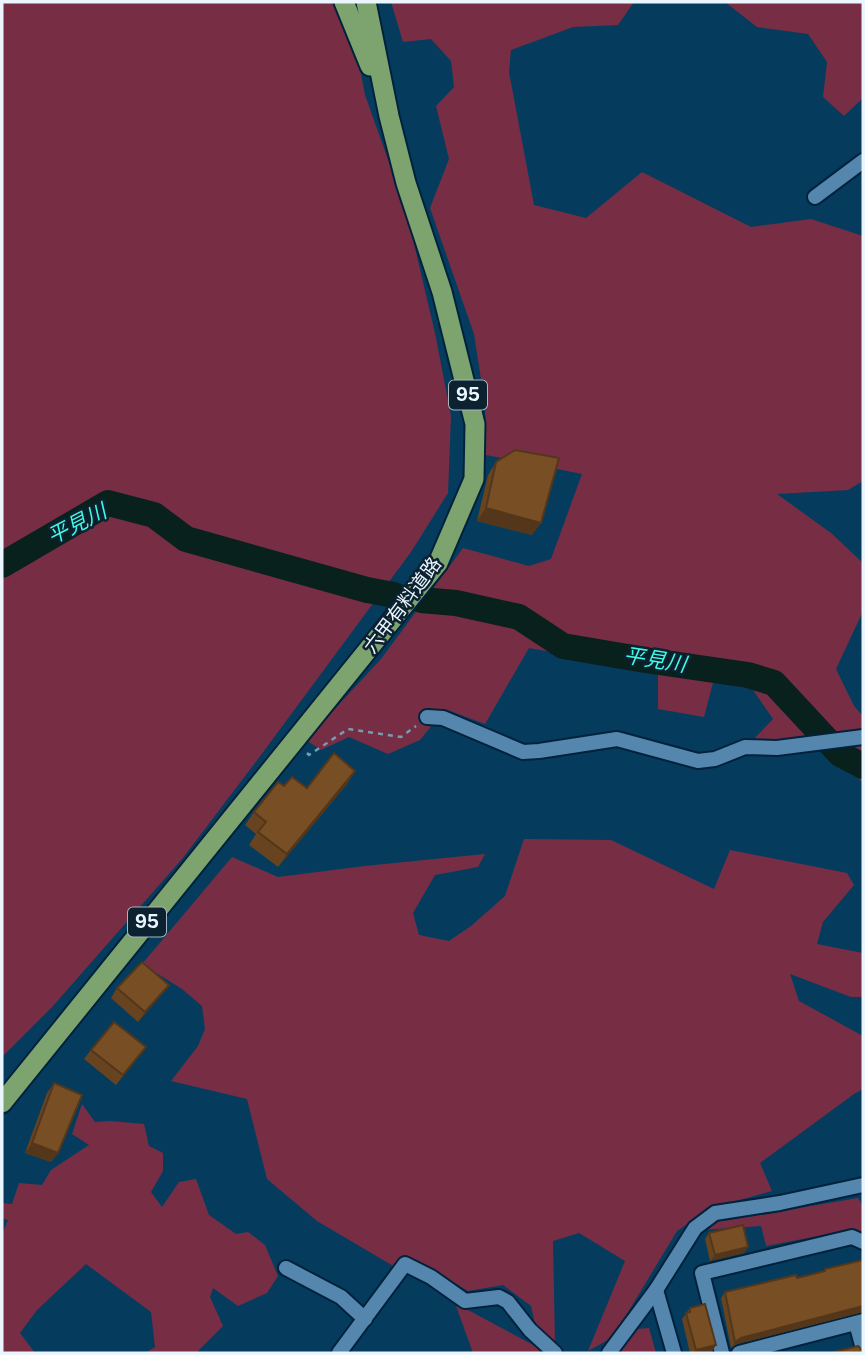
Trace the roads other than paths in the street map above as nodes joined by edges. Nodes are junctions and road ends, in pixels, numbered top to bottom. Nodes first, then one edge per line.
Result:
1 (344, 2) edge
2 (366, 2) edge
3 (388, 116) junction
4 (863, 162) edge
5 (815, 197) dead end
6 (427, 717) road end
7 (863, 737) edge
8 (2, 1102) edge
9 (863, 1185) edge
10 (863, 1242) edge
11 (286, 1268) dead end
12 (656, 1290) junction
13 (365, 1319) junction
14 (860, 1322) edge
15 (863, 1349) edge
16 (340, 1353) edge
17 (555, 1353) edge
18 (609, 1353) edge
19 (674, 1353) edge
20 (722, 1353) edge
21 (739, 1353) edge

1 - 3 main road, 95
2 - 3 main road, 六甲有料道路 / 95
3 - 8 main road, 六甲有料道路 / 95
4 - 5 street
6 - 7 street
9 - 12 street
10 - 20 street
11 - 13 street
12 - 18 street
12 - 19 street
13 - 16 street
13 - 17 street
14 - 15 street
14 - 21 street

